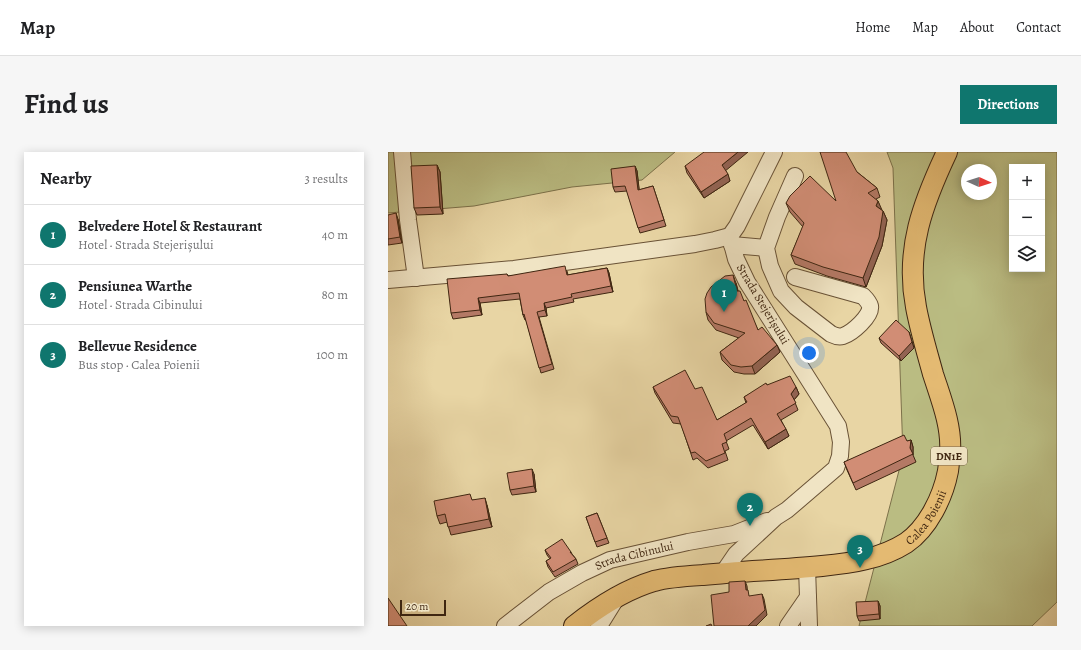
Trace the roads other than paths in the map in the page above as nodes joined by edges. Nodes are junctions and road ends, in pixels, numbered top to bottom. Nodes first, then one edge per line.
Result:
1 (402, 152) edge
2 (774, 152) edge
3 (947, 152) edge
4 (796, 176) dead end
5 (731, 240) junction
6 (766, 248) junction
7 (795, 277) dead end
8 (416, 278) junction
9 (388, 280) edge
10 (776, 517) junction
11 (807, 567) junction
12 (723, 573) junction
13 (618, 596) junction
14 (808, 597) junction
15 (505, 626) edge
16 (574, 626) edge
17 (599, 626) edge
18 (788, 626) edge
19 (809, 626) edge

1 - 8 street
2 - 5 street
3 - 11 main road, Calea Poienii / DN1E
4 - 6 street
5 - 6 street
5 - 8 street
5 - 10 street, Strada Stejerișului
6 - 7 street
8 - 9 street
10 - 12 street, Strada Stejerișului
10 - 15 street, Strada Cibinului
11 - 12 main road, Calea Poienii / DN1E
11 - 14 street
12 - 13 main road, Calea Poienii / DN1E
13 - 16 main road, Calea Poienii / DN1E
13 - 17 street
14 - 18 street
14 - 19 street

